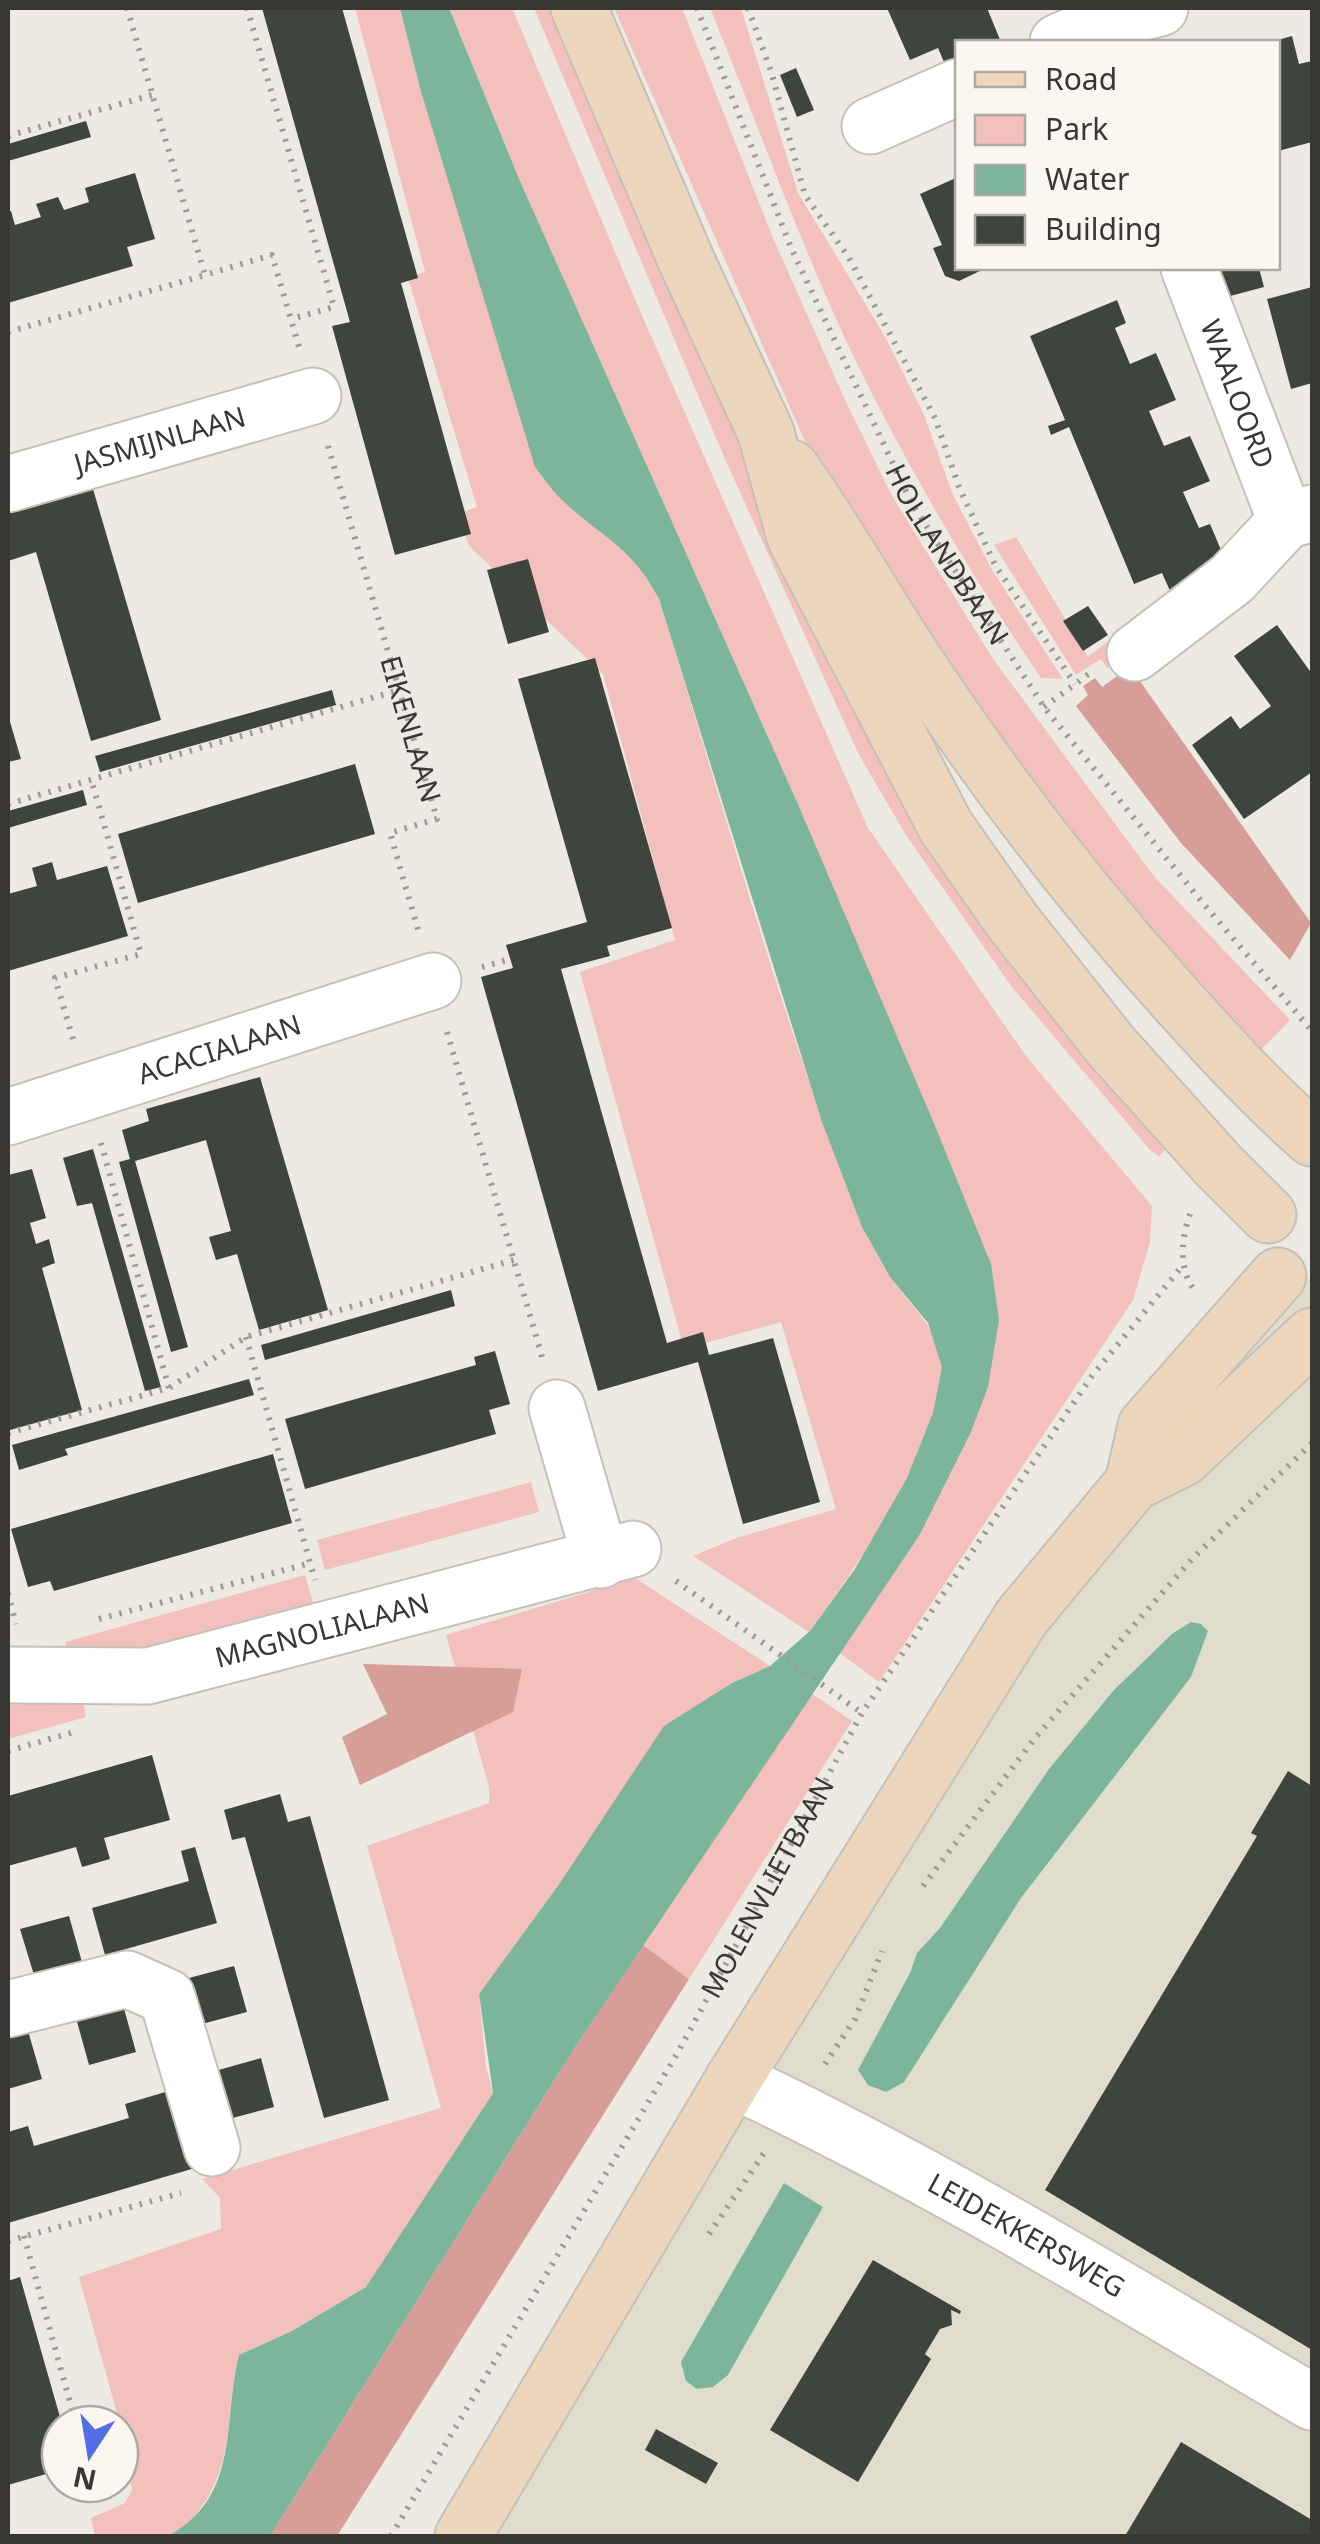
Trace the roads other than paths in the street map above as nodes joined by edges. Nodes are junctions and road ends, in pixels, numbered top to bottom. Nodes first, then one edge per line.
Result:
1 (578, 8) edge
2 (1160, 8) edge
3 (1108, 24) edge
4 (1064, 40) edge
5 (955, 88) edge
6 (870, 126) dead end
7 (1189, 270) edge
8 (313, 396) road end
9 (766, 433) junction
10 (8, 484) edge
11 (1299, 517) edge
12 (1135, 654) dead end
13 (432, 981) road end
14 (8, 1117) edge
15 (1312, 1138) edge
16 (1312, 1154) edge
17 (1268, 1215) junction
18 (1295, 1295) edge
19 (1312, 1336) edge
20 (557, 1408) road end
21 (1133, 1483) junction
22 (14, 1657) edge
23 (8, 2009) edge
24 (733, 2080) junction
25 (204, 2168) road end
26 (1312, 2402) edge
27 (462, 2536) edge

1 - 9 main road
2 - 3 street
3 - 4 street
5 - 6 street
7 - 11 street, WAALOORD
8 - 10 street, JASMIJNLAAN
9 - 15 main road
9 - 17 main road
11 - 12 street, WAALOORD
13 - 14 street, ACACIALAAN
16 - 17 main road
17 - 18 main road
18 - 21 main road
19 - 21 main road
20 - 22 street, MAGNOLIALAAN
21 - 24 main road
23 - 25 street
24 - 26 street, LEIDEKKERSWEG
24 - 27 main road

